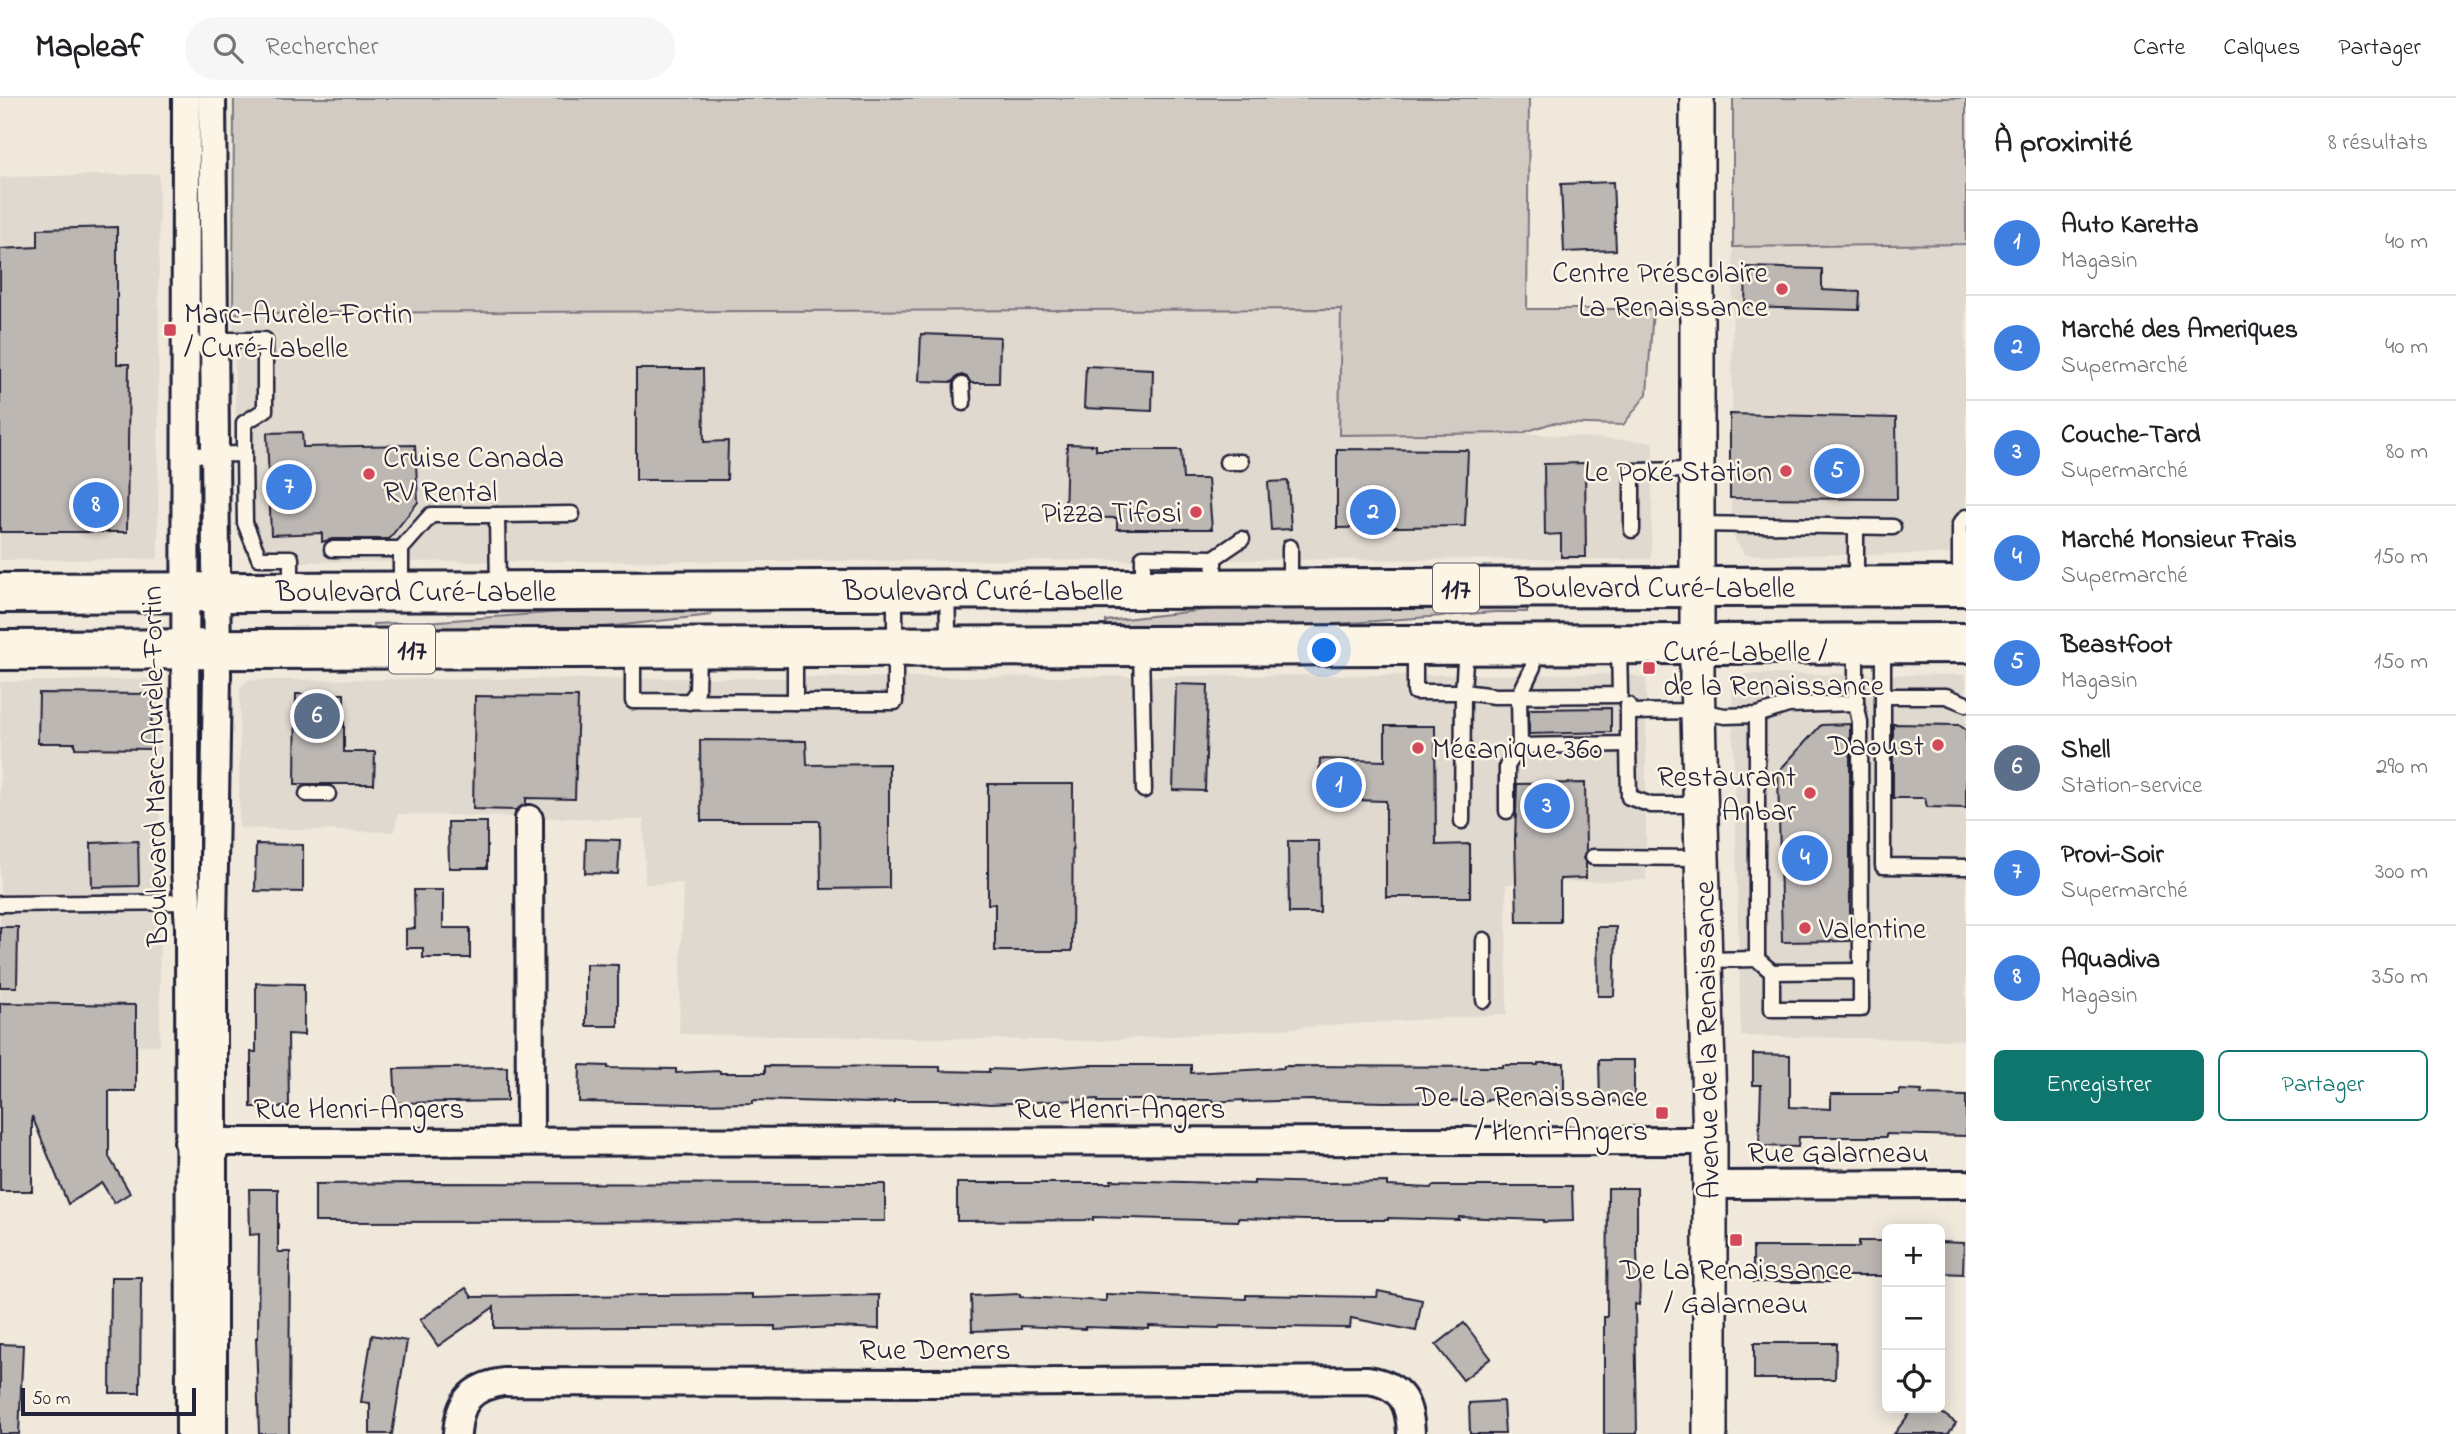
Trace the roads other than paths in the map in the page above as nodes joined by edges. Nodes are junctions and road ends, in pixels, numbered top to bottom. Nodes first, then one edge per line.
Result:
1 (186, 98) edge
2 (212, 98) edge
3 (1697, 98) edge
4 (215, 342) junction
5 (186, 347) junction
6 (962, 385) dead end
7 (962, 403) dead end
8 (216, 454) junction
9 (244, 454) junction
10 (186, 455) junction
11 (1697, 470) junction
12 (572, 514) dead end
13 (497, 515) junction
14 (1966, 517) edge
15 (1697, 524) junction
16 (1856, 526) junction
17 (1893, 527) dead end
18 (1632, 530) dead end
19 (1242, 539) dead end
20 (1290, 548) dead end
21 (332, 549) dead end
22 (401, 549) junction
23 (1214, 573) junction
24 (1963, 586) edge
25 (1697, 587) junction
26 (1856, 587) junction
27 (895, 589) junction
28 (947, 589) junction
29 (1290, 589) junction
30 (201, 591) junction
31 (291, 591) junction
32 (401, 591) junction
33 (498, 591) junction
34 (0, 593) edge
35 (1966, 643) edge
36 (1870, 644) junction
37 (1532, 645) junction
38 (1619, 645) junction
39 (1698, 645) junction
40 (1141, 646) junction
41 (1415, 646) junction
42 (1466, 646) junction
43 (956, 647) junction
44 (633, 648) junction
45 (698, 648) junction
46 (795, 648) junction
47 (895, 648) junction
48 (0, 650) edge
49 (201, 650) junction
50 (1463, 692) junction
51 (1620, 695) junction
52 (1519, 696) junction
53 (1883, 696) junction
54 (689, 702) junction
55 (795, 702) junction
56 (1856, 703) junction
57 (1966, 704) edge
58 (1698, 711) junction
59 (1628, 712) junction
60 (1757, 716) junction
61 (1628, 744) junction
62 (1520, 746) junction
63 (1144, 790) dead end
64 (328, 793) dead end
65 (307, 794) dead end
66 (1700, 805) junction
67 (1507, 811) dead end
68 (529, 820) dead end
69 (1462, 821) dead end
70 (1593, 857) dead end
71 (1702, 858) junction
72 (1966, 867) edge
73 (187, 902) junction
74 (214, 902) junction
75 (0, 904) edge
76 (1484, 940) dead end
77 (1757, 959) junction
78 (1704, 960) junction
79 (1861, 971) junction
80 (1772, 972) junction
81 (1484, 1000) dead end
82 (530, 1141) junction
83 (1710, 1141) junction
84 (201, 1142) junction
85 (1710, 1185) junction
86 (1966, 1185) edge
87 (190, 1434) edge
88 (214, 1434) edge
89 (457, 1434) edge
90 (1411, 1434) edge
91 (1710, 1434) edge

1 - 5 street, Boulevard Marc-Aurèle-Fortin
2 - 4 street, Boulevard Marc-Aurèle-Fortin
3 - 11 street, Avenue de la Renaissance
4 - 5 lane
4 - 8 street, Boulevard Marc-Aurèle-Fortin
4 - 9 lane
5 - 10 street, Boulevard Marc-Aurèle-Fortin
6 - 7 lane
8 - 9 lane
8 - 10 lane
8 - 30 street, Boulevard Marc-Aurèle-Fortin
9 - 31 lane
10 - 30 street, Boulevard Marc-Aurèle-Fortin
11 - 15 street, Avenue de la Renaissance
11 - 18 lane
12 - 13 lane
13 - 22 lane
13 - 33 lane
14 - 24 lane
15 - 16 lane
15 - 25 street, Avenue de la Renaissance
16 - 17 lane
16 - 26 lane
19 - 23 lane
20 - 29 lane
21 - 22 lane
22 - 32 lane
23 - 28 main road, Boulevard Curé-Labelle / 117
23 - 29 main road, Boulevard Curé-Labelle / 117
24 - 26 main road, Boulevard Curé-Labelle / 117
25 - 26 main road, Boulevard Curé-Labelle / 117
25 - 29 main road, Boulevard Curé-Labelle / 117
25 - 39 street, Avenue de la Renaissance
27 - 28 main road, Boulevard Curé-Labelle / 117
27 - 33 main road, Boulevard Curé-Labelle / 117
27 - 47 lane
28 - 43 lane
30 - 31 main road, Boulevard Curé-Labelle / 117
30 - 34 main road, Boulevard Curé-Labelle / 117
30 - 49 street, Boulevard Marc-Aurèle-Fortin
31 - 32 main road, Boulevard Curé-Labelle / 117
32 - 33 main road, Boulevard Curé-Labelle / 117
35 - 36 main road, Boulevard Curé-Labelle / 117
36 - 39 main road, Boulevard Curé-Labelle / 117
36 - 53 lane
36 - 56 lane
37 - 38 main road, Boulevard Curé-Labelle / 117
37 - 42 main road, Boulevard Curé-Labelle / 117
37 - 52 lane
38 - 39 main road, Boulevard Curé-Labelle / 117
38 - 51 lane
39 - 58 street, Avenue de la Renaissance
40 - 41 main road, Boulevard Curé-Labelle / 117
40 - 43 main road, Boulevard Curé-Labelle / 117
40 - 63 lane
41 - 42 main road, Boulevard Curé-Labelle / 117
41 - 50 lane
42 - 50 lane
43 - 47 main road, Boulevard Curé-Labelle / 117
44 - 45 main road, Boulevard Curé-Labelle / 117
44 - 49 main road, Boulevard Curé-Labelle / 117
44 - 54 lane
45 - 46 main road, Boulevard Curé-Labelle / 117
45 - 54 lane
46 - 47 main road, Boulevard Curé-Labelle / 117
46 - 55 lane
47 - 55 lane
48 - 49 main road, Boulevard Curé-Labelle / 117
49 - 73 street, Boulevard Marc-Aurèle-Fortin
49 - 74 street, Boulevard Marc-Aurèle-Fortin
50 - 52 lane
50 - 69 lane
51 - 52 lane
51 - 59 lane
52 - 62 lane
53 - 57 lane
53 - 72 lane
54 - 55 lane
56 - 60 lane
56 - 79 lane
58 - 59 lane
58 - 60 lane
58 - 66 street, Avenue de la Renaissance
59 - 61 lane
60 - 77 lane
61 - 62 lane
61 - 66 lane
62 - 67 lane
64 - 65 lane
66 - 71 street, Avenue de la Renaissance
68 - 82 street
70 - 71 lane
71 - 78 street, Avenue de la Renaissance
73 - 74 lane
73 - 75 lane
73 - 84 street, Boulevard Marc-Aurèle-Fortin
74 - 84 street, Boulevard Marc-Aurèle-Fortin
76 - 81 lane
77 - 78 lane
77 - 80 lane
78 - 83 street, Avenue de la Renaissance
79 - 80 lane
79 - 80 lane
82 - 83 street, Rue Henri-Angers
82 - 84 street, Rue Henri-Angers
83 - 85 street, Avenue de la Renaissance
84 - 87 street, Boulevard Marc-Aurèle-Fortin
84 - 88 street, Boulevard Marc-Aurèle-Fortin
85 - 86 street, Rue Galarneau
85 - 91 street, Avenue de la Renaissance
89 - 90 street, Rue Demers

